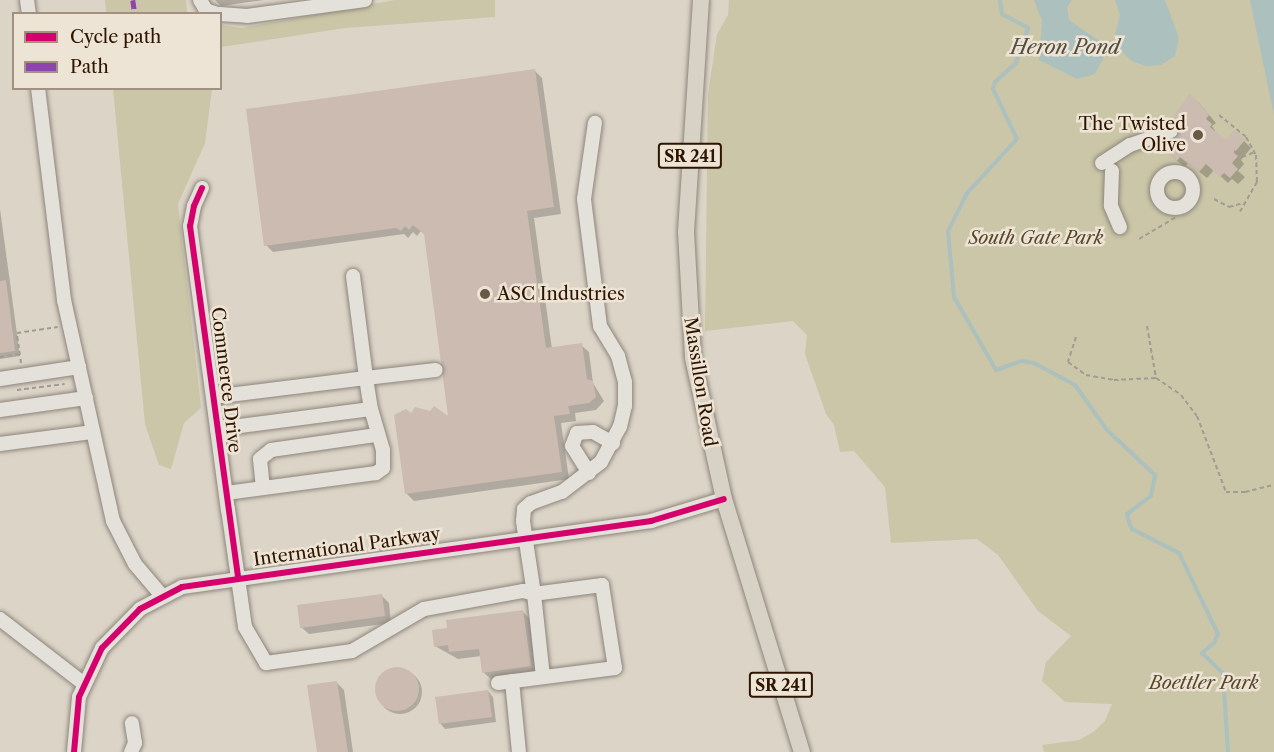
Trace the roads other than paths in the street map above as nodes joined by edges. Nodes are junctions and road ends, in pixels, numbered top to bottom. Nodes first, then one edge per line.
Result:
1 (200, 0) edge
2 (365, 0) edge
3 (701, 0) edge
4 (214, 12) edge
5 (222, 14) edge
6 (38, 90) edge
7 (595, 123) dead end
8 (1171, 131) dead end
9 (202, 188) dead end
10 (1120, 226) dead end
11 (353, 276) dead end
12 (79, 367) junction
13 (436, 370) dead end
14 (366, 378) junction
15 (0, 379) edge
16 (213, 397) junction
17 (86, 398) junction
18 (371, 409) junction
19 (0, 410) edge
20 (217, 429) junction
21 (93, 432) junction
22 (377, 435) junction
23 (613, 443) junction
24 (0, 444) edge
25 (590, 473) junction
26 (263, 488) junction
27 (226, 493) junction
28 (724, 500) junction
29 (527, 538) junction
30 (238, 577) junction
31 (534, 594) junction
32 (162, 596) junction
33 (0, 619) edge
34 (543, 677) junction
35 (84, 684) junction
36 (132, 723) dead end
37 (74, 752) edge
38 (131, 752) edge
39 (519, 752) edge
40 (801, 752) edge

1 - 4 street
2 - 5 street
3 - 28 main road, Massillon Road / SR 241
6 - 12 street
7 - 23 street
8 - 10 street
9 - 16 street, Commerce Drive
11 - 14 street
12 - 15 street
12 - 17 street
13 - 14 street
14 - 16 street
14 - 18 street
16 - 20 street, Commerce Drive
17 - 19 street
17 - 21 street
18 - 20 street
18 - 22 street
20 - 27 street, Commerce Drive
21 - 24 street
21 - 32 street
22 - 26 street
22 - 26 street
23 - 25 street
23 - 25 street
25 - 29 street
26 - 27 street
27 - 30 street, Commerce Drive
28 - 29 street, International Parkway
28 - 40 main road, Massillon Road / SR 241
29 - 30 street, International Parkway
29 - 31 street
30 - 31 street, Commerce Drive
30 - 32 street, International Parkway
31 - 34 street
31 - 34 street
32 - 35 street, International Parkway
33 - 35 street
34 - 39 street
35 - 37 street, International Parkway
36 - 38 street

